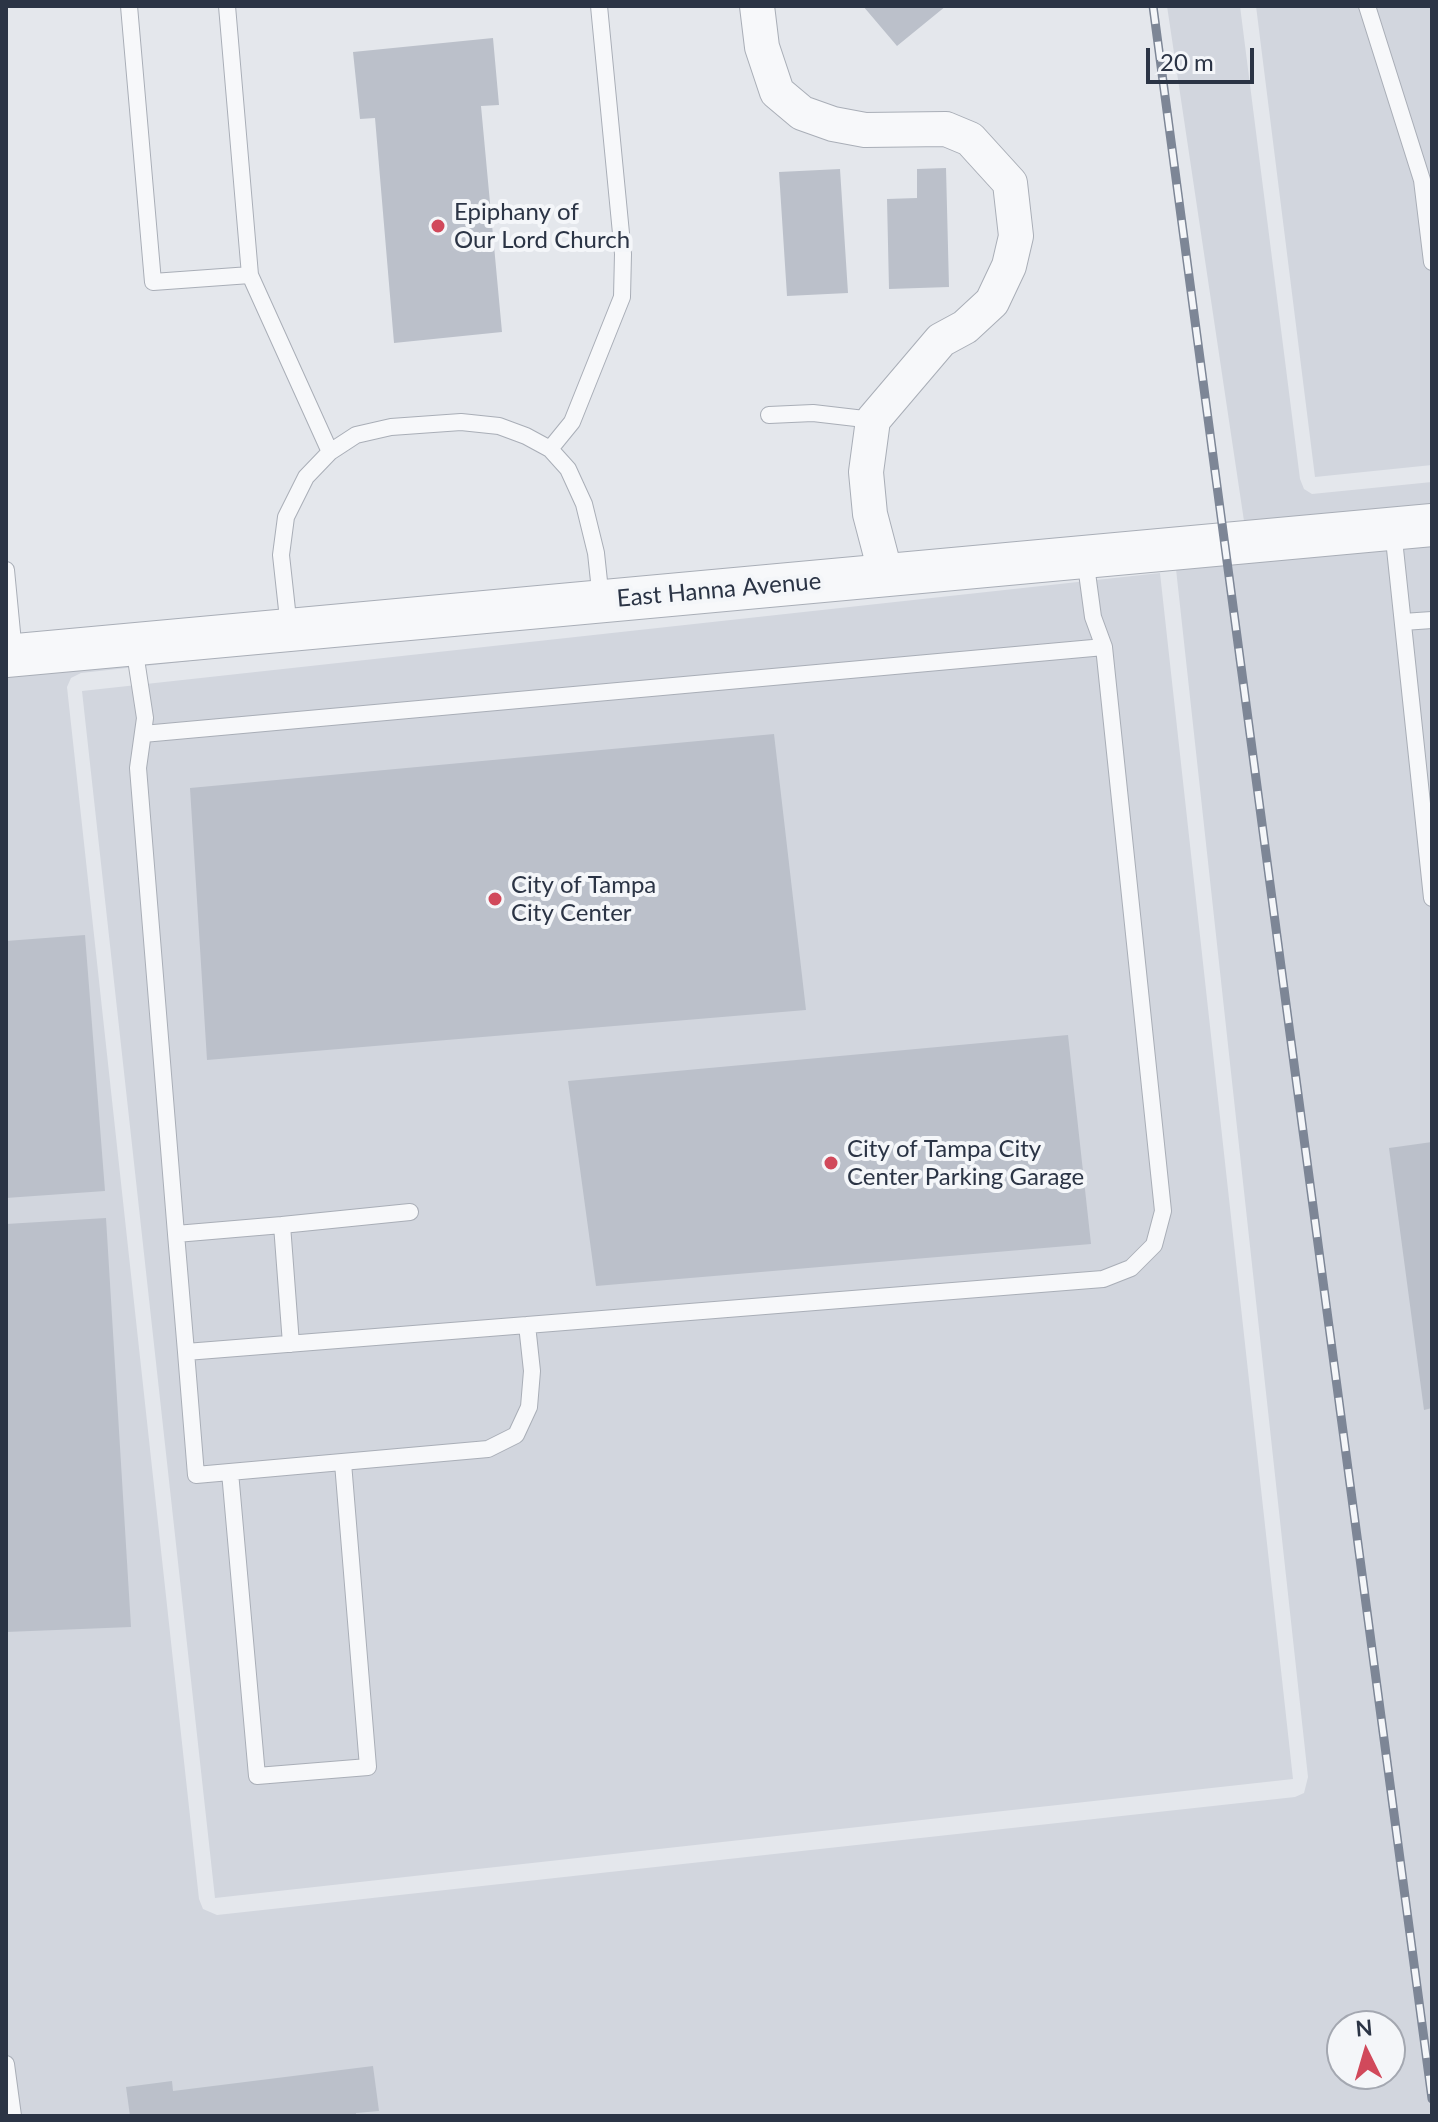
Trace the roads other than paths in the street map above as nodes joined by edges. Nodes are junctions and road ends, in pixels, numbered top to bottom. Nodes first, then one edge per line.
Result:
1 (129, 6) edge
2 (227, 6) edge
3 (599, 6) edge
4 (757, 6) edge
5 (1367, 6) edge
6 (1432, 262) edge
7 (250, 275) junction
8 (769, 415) dead end
9 (873, 420) junction
10 (550, 449) junction
11 (330, 452) junction
12 (1413, 527) edge
13 (1085, 557) junction
14 (6, 570) edge
15 (886, 575) junction
16 (601, 601) junction
17 (1432, 620) edge
18 (1403, 622) junction
19 (290, 630) junction
20 (134, 644) junction
21 (1104, 647) junction
22 (10, 655) edge
23 (143, 734) junction
24 (1432, 898) edge
25 (410, 1212) dead end
26 (282, 1225) junction
27 (176, 1234) junction
28 (527, 1325) junction
29 (291, 1344) junction
30 (186, 1352) junction
31 (343, 1463) junction
32 (230, 1472) junction
33 (6, 2064) edge
34 (13, 2116) edge

1 - 7 lane
2 - 7 lane
3 - 10 lane
4 - 9 street
5 - 6 lane
7 - 11 lane
8 - 9 lane
9 - 15 street
10 - 11 lane
10 - 16 lane
11 - 19 lane
12 - 13 street, East Hanna Avenue
12 - 18 lane
13 - 15 street, East Hanna Avenue
13 - 21 lane
14 - 22 lane
15 - 16 street, East Hanna Avenue
16 - 19 street, East Hanna Avenue
17 - 18 lane
18 - 24 lane
19 - 20 street, East Hanna Avenue
20 - 22 street, East Hanna Avenue
20 - 23 lane
21 - 23 lane
21 - 28 lane
23 - 27 lane
25 - 26 lane
26 - 27 lane
26 - 29 lane
27 - 30 lane
28 - 29 lane
28 - 31 lane
29 - 30 lane
30 - 32 lane
31 - 32 lane
31 - 32 lane
33 - 34 lane

